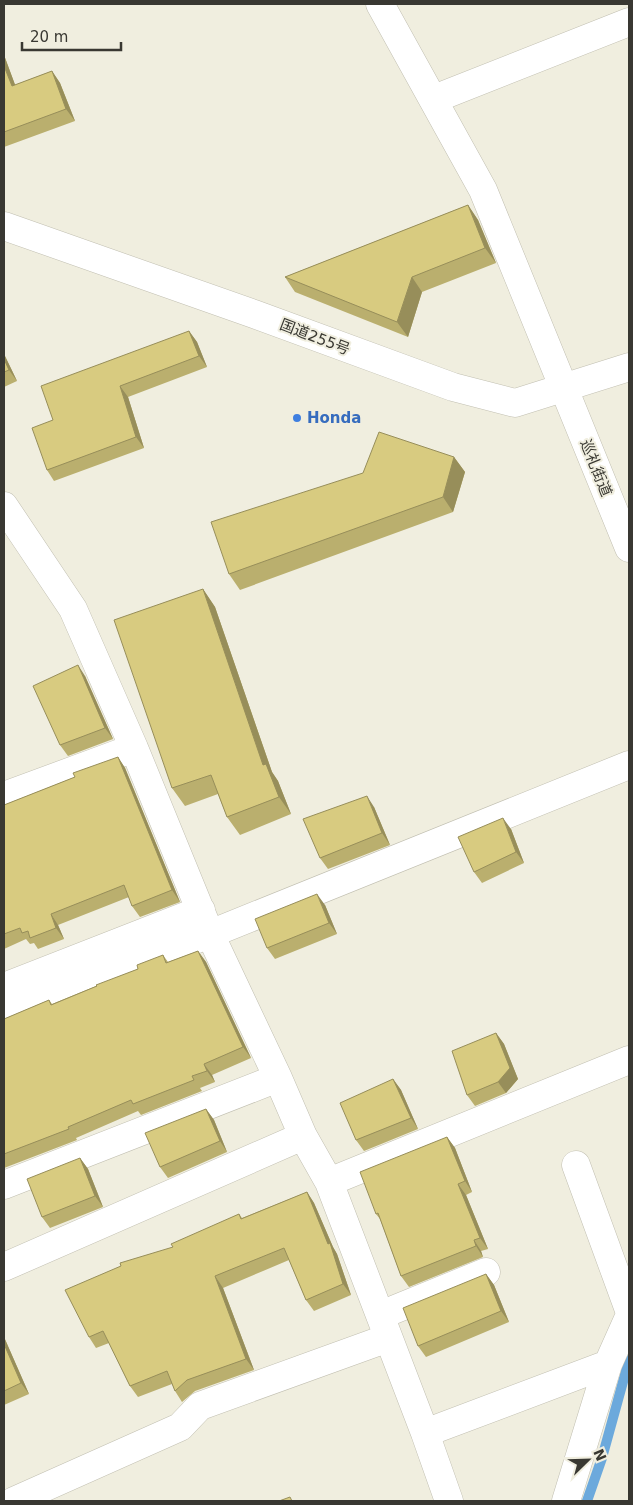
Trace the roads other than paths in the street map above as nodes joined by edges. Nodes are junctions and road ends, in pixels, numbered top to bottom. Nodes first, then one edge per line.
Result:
1 (380, 4) edge
2 (629, 22) edge
3 (434, 99) junction
4 (4, 226) edge
5 (629, 367) edge
6 (564, 388) junction
7 (4, 506) edge
8 (629, 548) edge
9 (134, 748) junction
10 (629, 765) edge
11 (4, 796) edge
12 (206, 922) junction
13 (4, 987) edge
14 (4, 1014) edge
15 (629, 1060) edge
16 (278, 1078) junction
17 (304, 1136) junction
18 (576, 1165) dead end
19 (329, 1182) junction
20 (4, 1185) edge
21 (4, 1267) edge
22 (486, 1272) edge
23 (629, 1310) edge
24 (629, 1317) edge
25 (384, 1327) junction
26 (608, 1364) junction
27 (425, 1433) junction
28 (14, 1501) edge
29 (450, 1501) edge
30 (566, 1501) edge

1 - 3 main road, 巡礼街道
2 - 3 main road
3 - 6 main road, 巡礼街道
4 - 6 main road, 国道255号
5 - 6 main road, 国道255号
6 - 8 main road, 巡礼街道
7 - 9 main road
9 - 11 main road
9 - 12 main road
10 - 12 main road
12 - 13 main road
12 - 14 main road
12 - 16 main road
15 - 19 main road
16 - 17 main road
16 - 20 main road
17 - 19 main road
17 - 21 main road
18 - 23 main road
19 - 25 main road
22 - 25 main road
24 - 26 main road
25 - 27 main road
25 - 28 main road
26 - 27 main road
26 - 30 main road
27 - 29 main road

